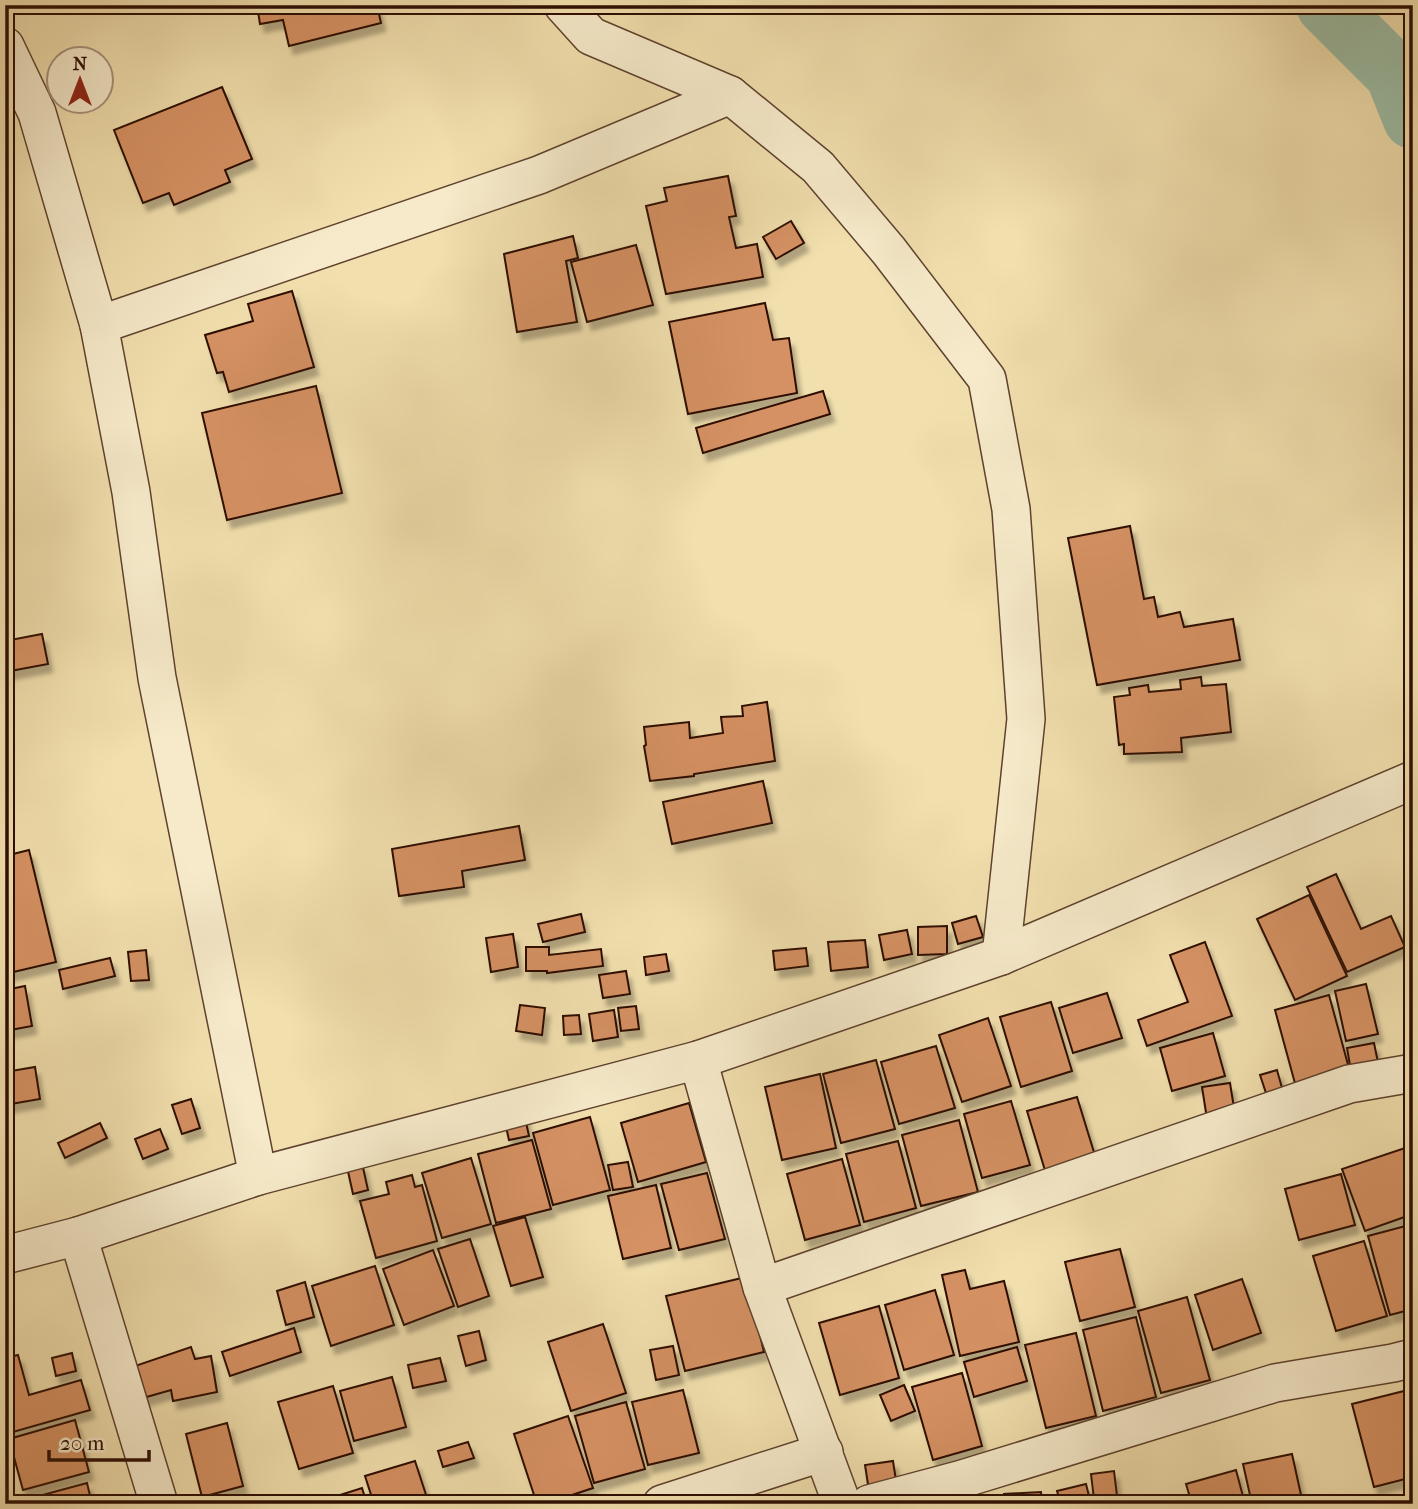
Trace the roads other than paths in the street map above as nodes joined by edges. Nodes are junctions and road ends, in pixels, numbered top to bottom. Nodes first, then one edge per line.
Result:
1 (563, 5) edge
2 (5, 46) edge
3 (730, 95) junction
4 (99, 325) junction
5 (1413, 780) edge
6 (1001, 956) junction
7 (698, 1059) junction
8 (1413, 1073) edge
9 (258, 1176) junction
10 (78, 1236) junction
11 (5, 1255) edge
12 (762, 1287) junction
13 (1413, 1358) edge
14 (824, 1452) junction
15 (159, 1504) edge
16 (662, 1504) edge
17 (842, 1504) edge
18 (869, 1504) edge

1 - 3 street
2 - 4 street
3 - 4 street
3 - 6 street
4 - 9 street
5 - 6 street
6 - 7 street
7 - 9 street
7 - 12 street
8 - 12 street
9 - 10 street
10 - 11 street
10 - 15 street
12 - 14 street
13 - 18 street
14 - 16 street
14 - 17 street

